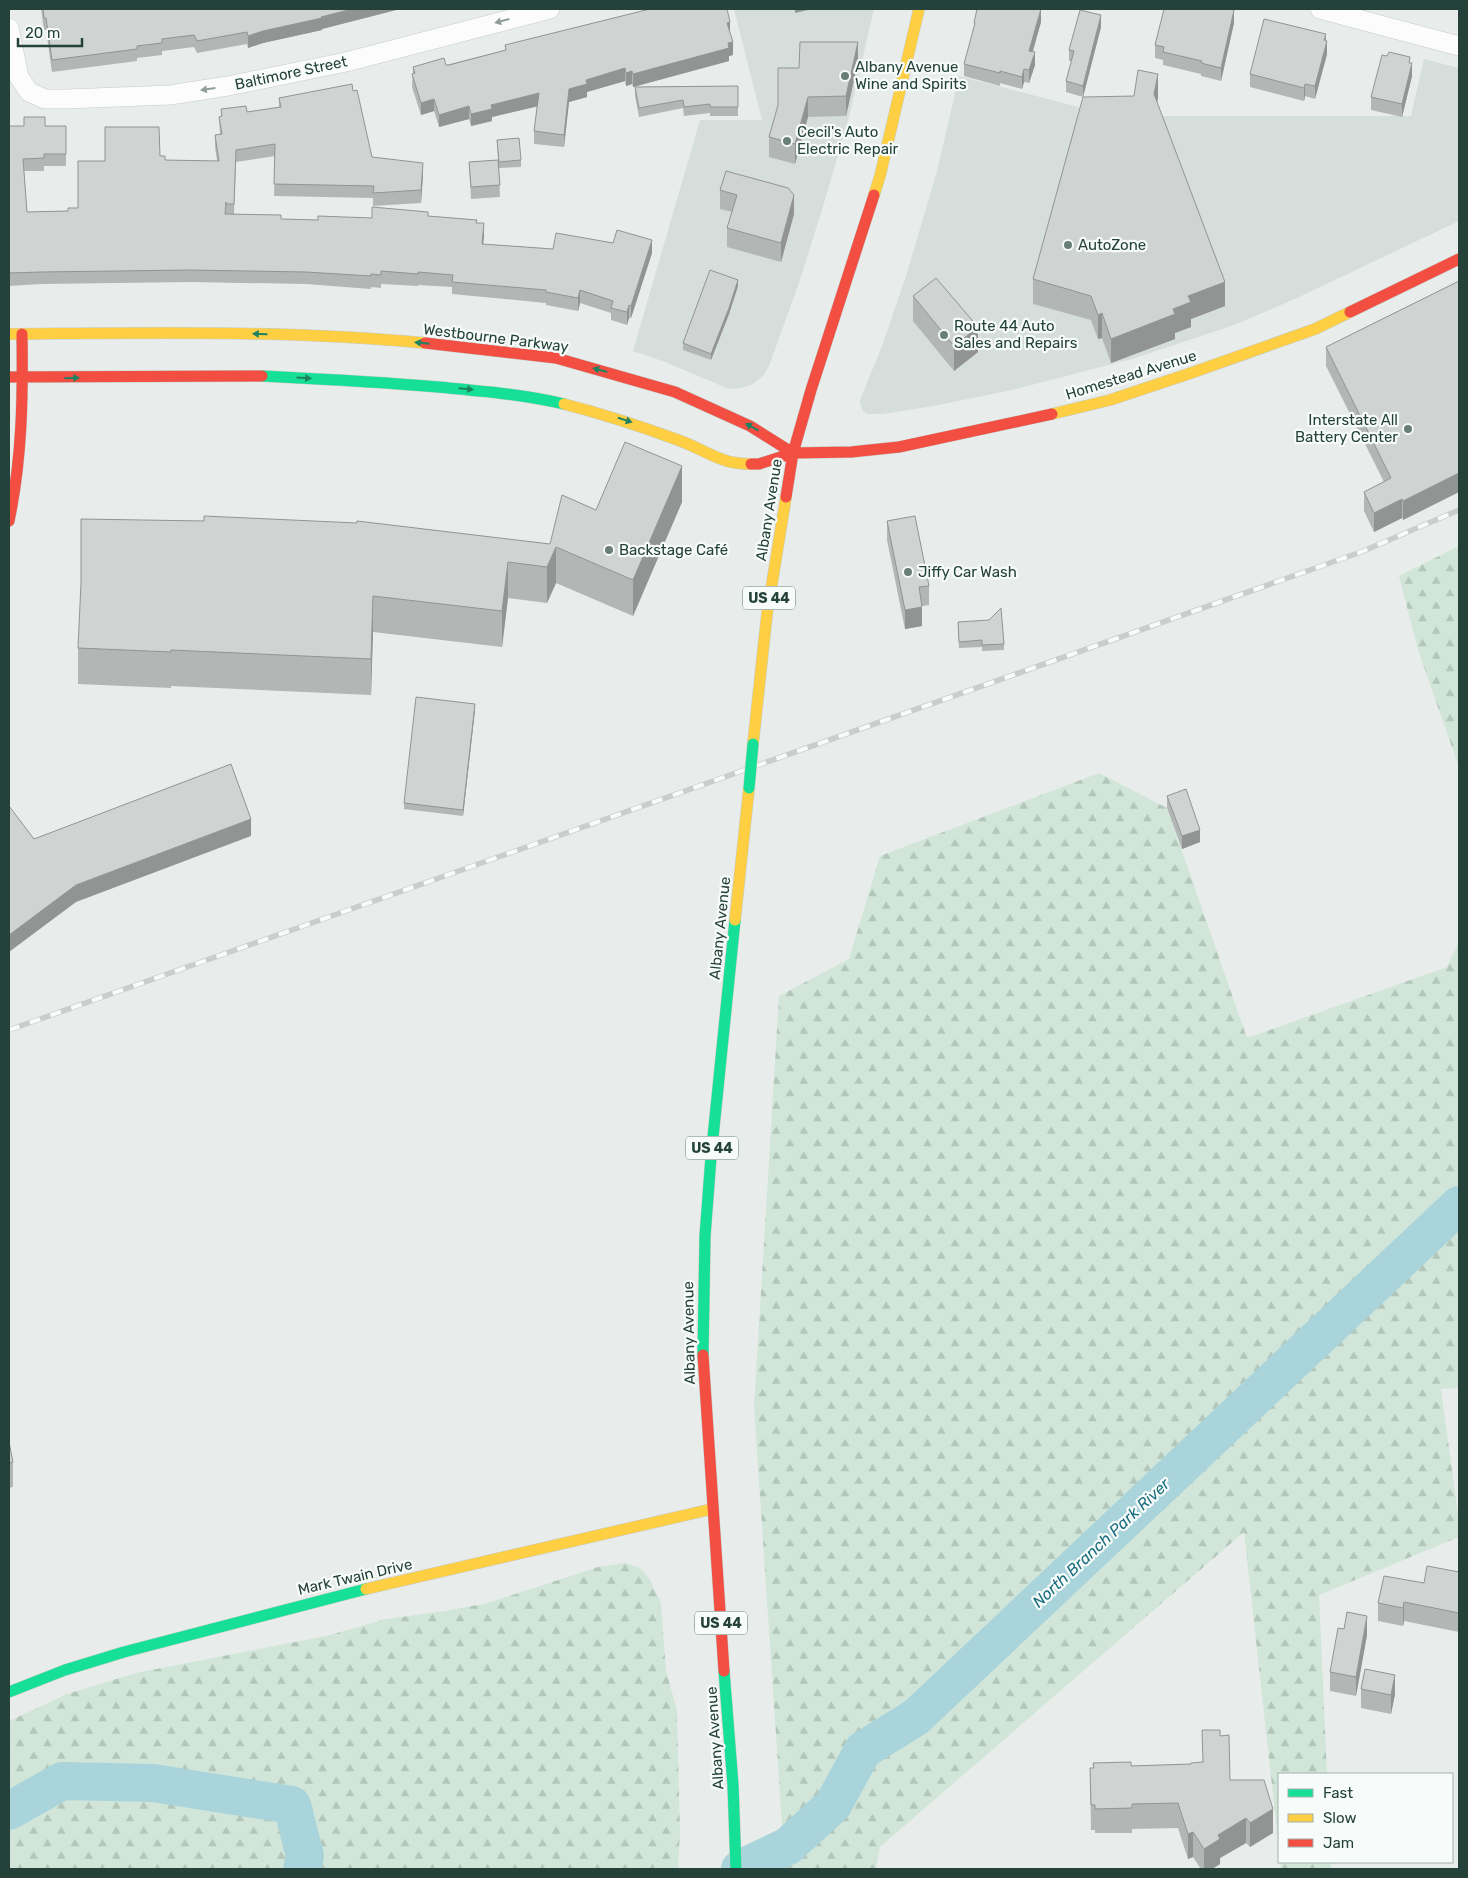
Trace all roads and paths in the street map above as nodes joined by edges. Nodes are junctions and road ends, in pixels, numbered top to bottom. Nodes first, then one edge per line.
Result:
1 (550, 9) edge
2 (919, 9) edge
3 (1320, 9) edge
4 (9, 28) edge
5 (1459, 46) edge
6 (1459, 260) edge
7 (9, 334) edge
8 (22, 334) junction
9 (9, 378) edge
10 (23, 378) junction
11 (793, 453) junction
12 (9, 521) edge
13 (712, 1509) junction
14 (9, 1692) edge
15 (736, 1869) edge

1 -> 4 street, Baltimore Street
2 - 11 main road, Albany Avenue / US 44
3 - 5 street
6 - 11 main road, Homestead Avenue
7 - 8 main road, Westbourne Parkway
8 - 10 main road
11 -> 8 main road, Westbourne Parkway
9 - 10 main road
10 -> 11 main road
10 - 12 main road
11 - 13 main road, Albany Avenue / US 44, bridge
13 - 14 main road, Mark Twain Drive
13 - 15 main road, Albany Avenue / US 44

